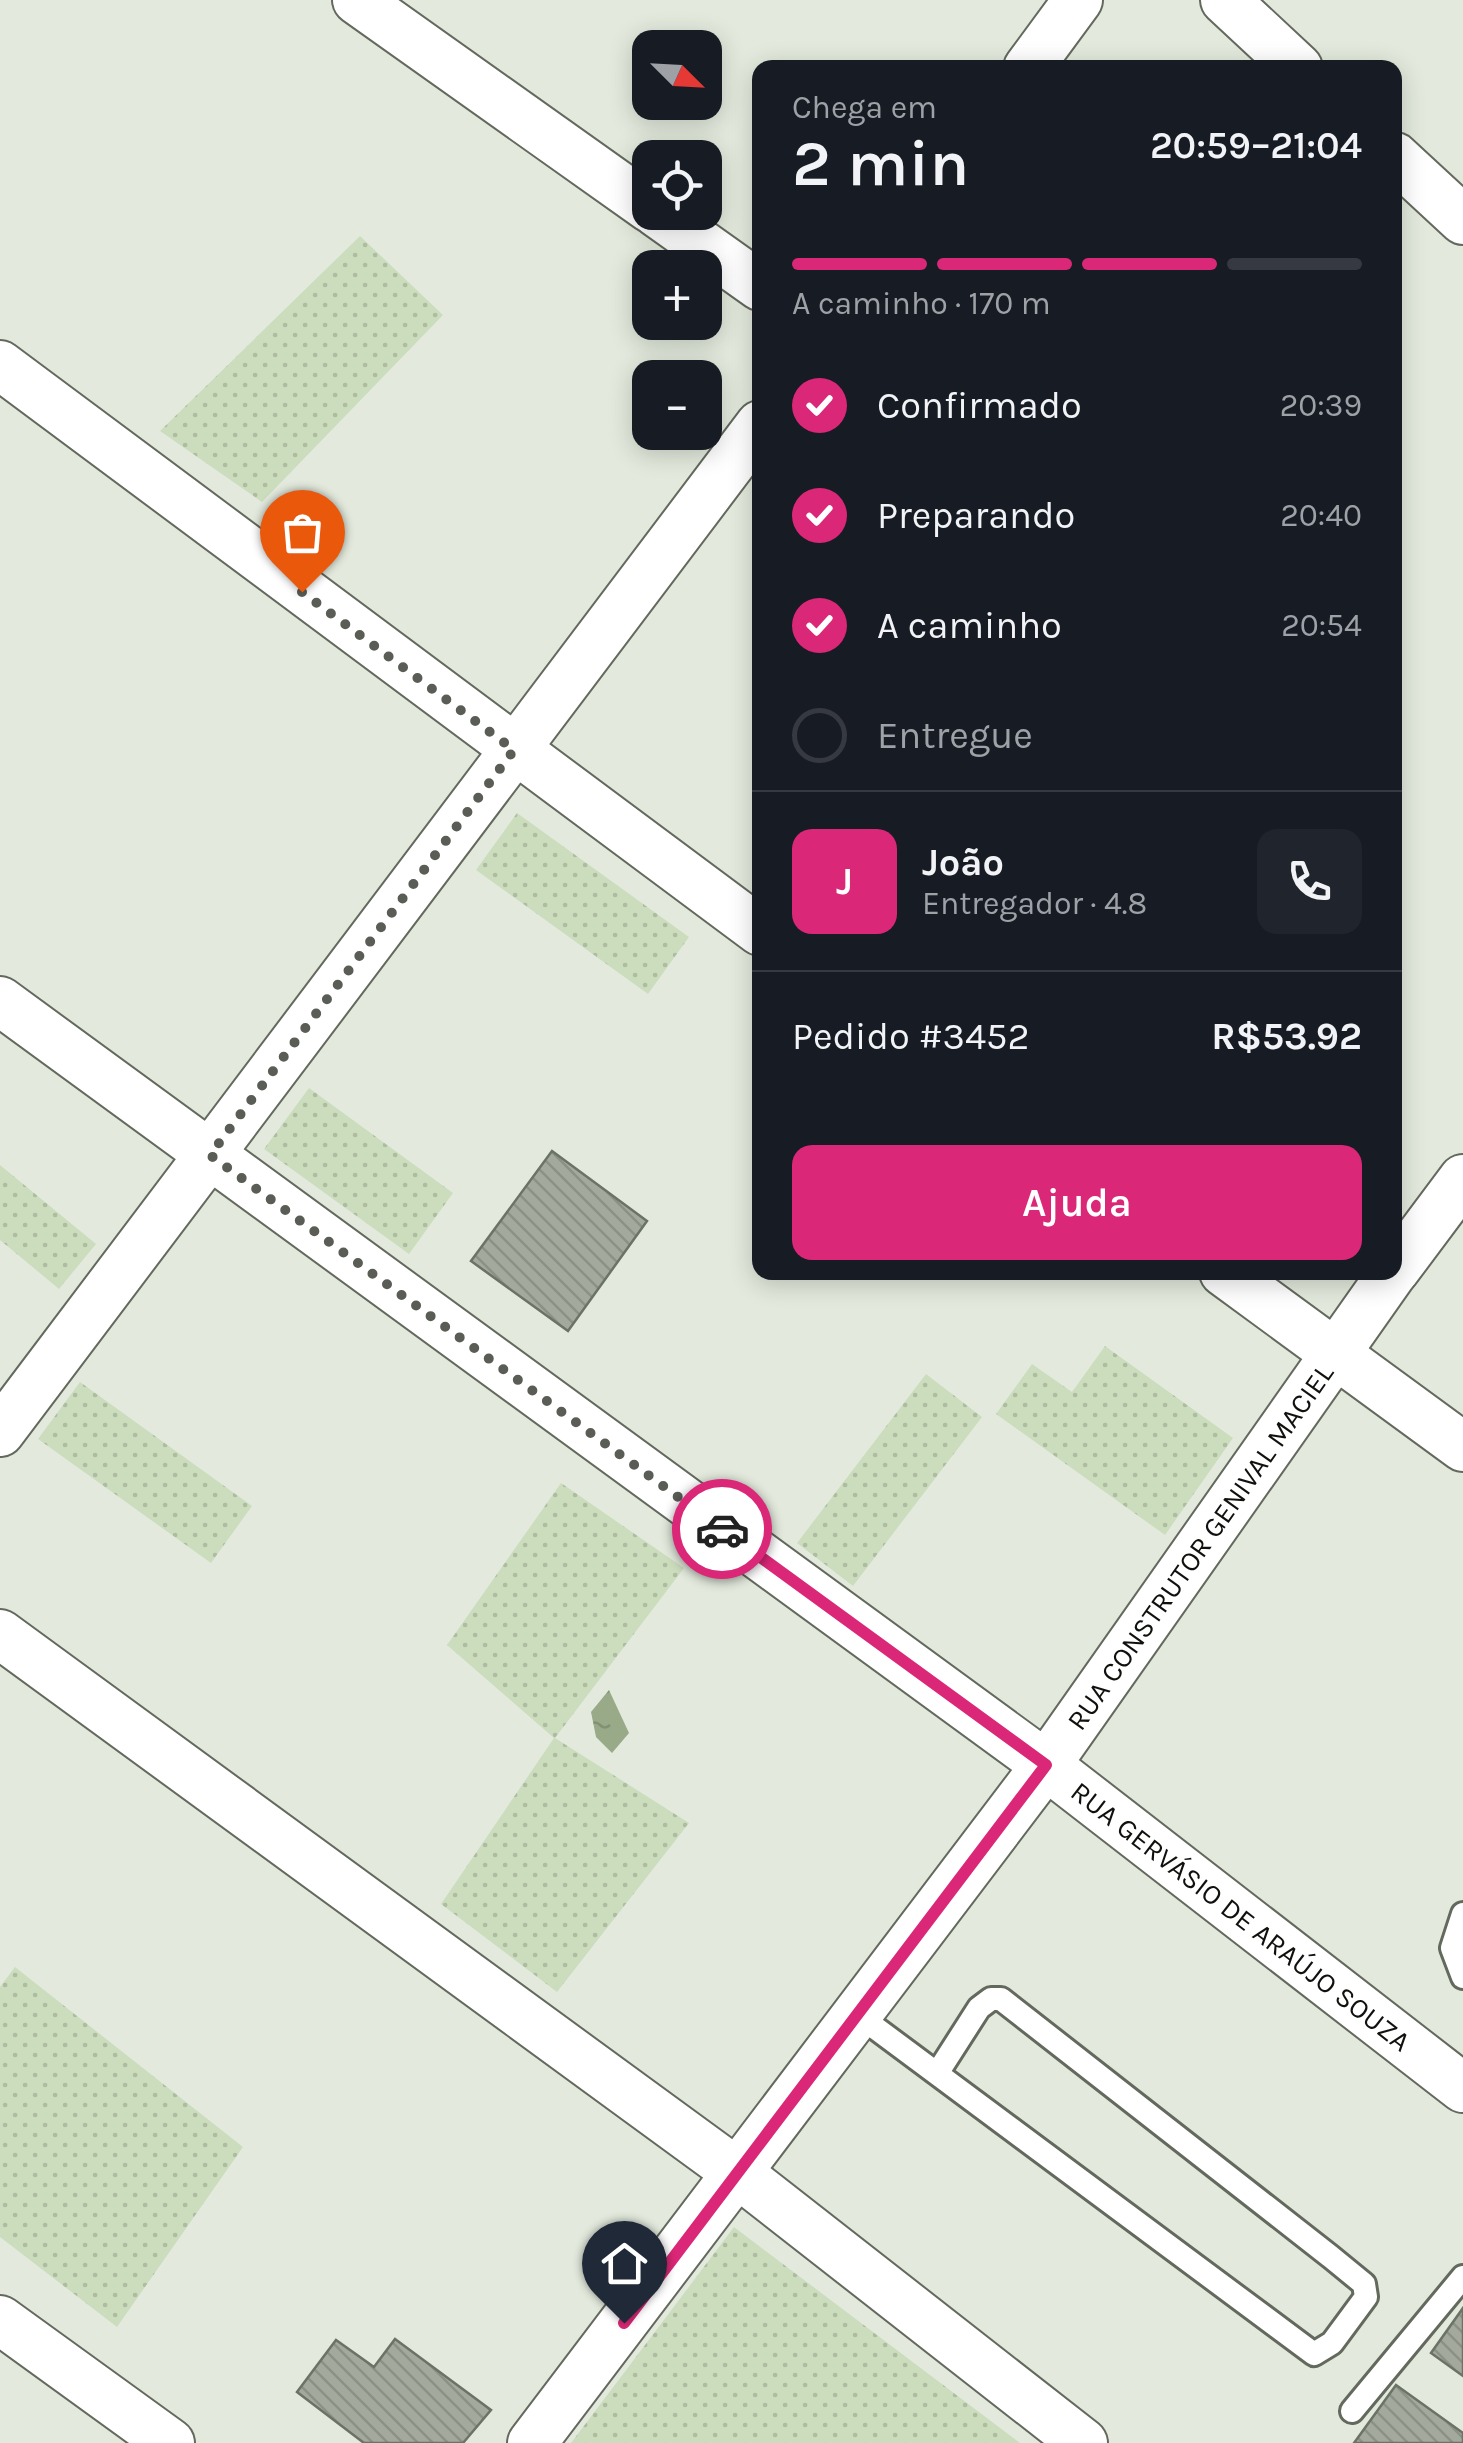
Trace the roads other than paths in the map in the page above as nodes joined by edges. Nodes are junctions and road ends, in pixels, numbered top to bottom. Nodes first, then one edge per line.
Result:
1 (356, 0) edge
2 (1078, 0) edge
3 (1225, 0) edge
4 (1034, 60) edge
5 (1289, 60) edge
6 (1402, 163) edge
7 (632, 195) edge
8 (1463, 220) edge
9 (681, 230) edge
10 (752, 280) edge
11 (0, 365) edge
12 (752, 435) edge
13 (514, 750) junction
14 (752, 925) edge
15 (0, 1000) edge
16 (210, 1155) junction
17 (1463, 1178) edge
18 (1402, 1260) edge
19 (1235, 1280) edge
20 (1387, 1280) edge
21 (1334, 1353) junction
22 (0, 1432) edge
23 (1463, 1447) edge
24 (0, 1634) edge
25 (1046, 1765) junction
26 (1463, 1914) edge
27 (1463, 1977) edge
28 (858, 2015) junction
29 (938, 2072) junction
30 (1463, 2088) edge
31 (739, 2174) junction
32 (1463, 2277) edge
33 (0, 2320) edge
34 (1352, 2411) dead end
35 (170, 2443) edge
36 (532, 2443) edge
37 (1083, 2443) edge

1 - 7 street
2 - 4 street
3 - 5 street
6 - 8 street
9 - 10 street
11 - 13 street
12 - 13 street
13 - 14 street
13 - 16 street
15 - 16 street, RUA GERVÁSIO DE ARAÚJO SOUZA
16 - 22 street
16 - 25 street, RUA GERVÁSIO DE ARAÚJO SOUZA
17 - 18 street, RUA CONSTRUTOR GENIVAL MACIEL
19 - 21 street
20 - 21 street, RUA CONSTRUTOR GENIVAL MACIEL
21 - 23 street
21 - 25 street, RUA CONSTRUTOR GENIVAL MACIEL
24 - 31 street
25 - 28 street, RUA CONSTRUTOR GENIVAL MACIEL
25 - 30 street, RUA GERVÁSIO DE ARAÚJO SOUZA
26 - 27 lane
28 - 29 lane
28 - 31 street, RUA CONSTRUTOR GENIVAL MACIEL
29 - 29 lane
31 - 36 street, RUA CONSTRUTOR GENIVAL MACIEL
31 - 37 street
32 - 34 lane
33 - 35 street

